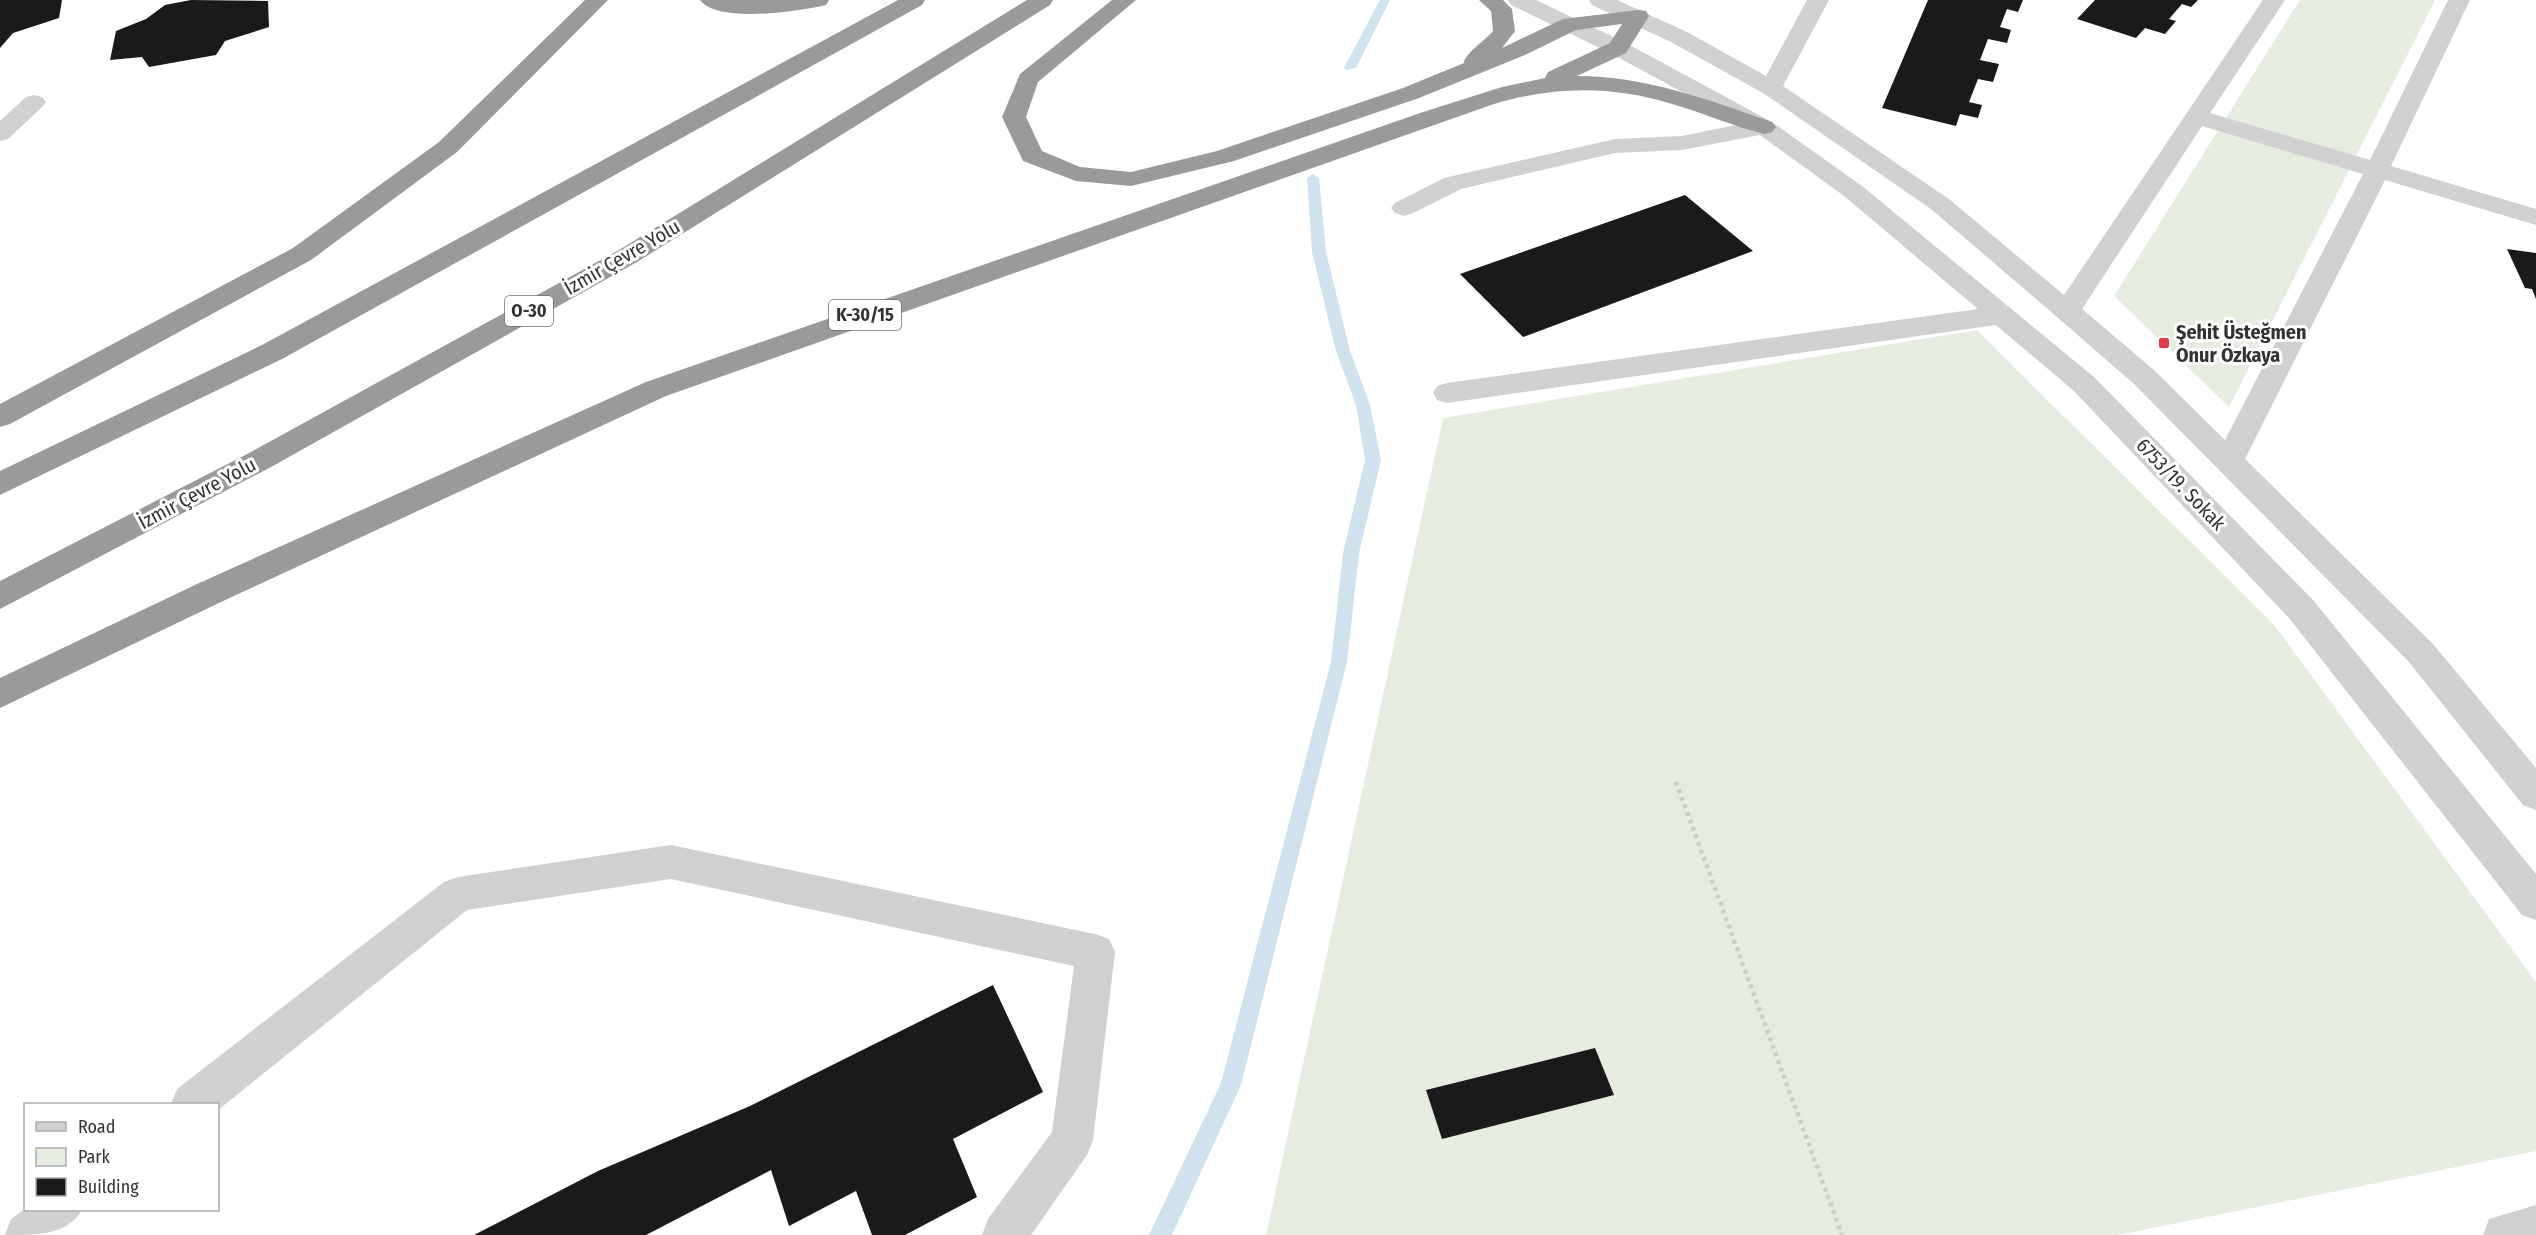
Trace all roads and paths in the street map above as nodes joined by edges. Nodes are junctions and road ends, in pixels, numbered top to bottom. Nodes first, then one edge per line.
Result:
1 (597, 0) edge
2 (711, 0) edge
3 (818, 0) edge
4 (914, 0) edge
5 (1042, 0) edge
6 (1125, 0) edge
7 (1490, 0) edge
8 (1519, 0) edge
9 (1600, 0) edge
10 (1818, 0) edge
11 (2274, 0) edge
12 (2459, 0) edge
13 (1638, 16) junction
14 (1571, 24) junction
15 (1618, 48) junction
16 (1461, 70) junction
17 (1536, 86) junction
18 (1771, 88) junction
19 (34, 102) dead end
20 (2198, 117) junction
21 (1764, 127) junction
22 (0, 134) edge
23 (2378, 170) junction
24 (1404, 208) dead end
25 (2536, 217) edge
26 (2067, 311) junction
27 (2001, 315) junction
28 (1447, 393) dead end
29 (0, 417) edge
30 (2229, 461) junction
31 (0, 484) edge
32 (0, 596) edge
33 (0, 694) edge
34 (1676, 782) dead end
35 (2536, 794) edge
36 (2536, 903) edge
37 (193, 1103) edge
38 (57, 1211) edge
39 (2536, 1227) edge
40 (27, 1235) edge
41 (1004, 1235) edge
42 (1842, 1235) edge
43 (2505, 1235) edge

1 - 29 highway
2 - 3 highway
4 - 31 highway
5 - 32 highway, İzmir Çevre Yolu / O-30
6 - 16 highway
7 - 16 highway
8 - 14 street, 6753/19. Sokak
9 - 13 street
10 - 18 street
11 - 20 street
12 - 23 street
13 - 14 highway
13 - 15 highway
13 - 18 street
14 - 15 street, 6753/19. Sokak
14 - 16 highway
15 - 17 highway
15 - 21 street, 6753/19. Sokak
17 - 21 highway, K-30/15
17 - 33 highway, K-30/15
18 - 26 street
19 - 22 street
20 - 23 street
20 - 26 street
21 - 24 street
21 - 27 street, 6753/19. Sokak
23 - 25 street
23 - 30 street
26 - 30 street
27 - 28 street
27 - 36 street, 6753/19. Sokak
30 - 35 street
34 - 42 path
37 - 41 street
38 - 40 street
39 - 43 street

